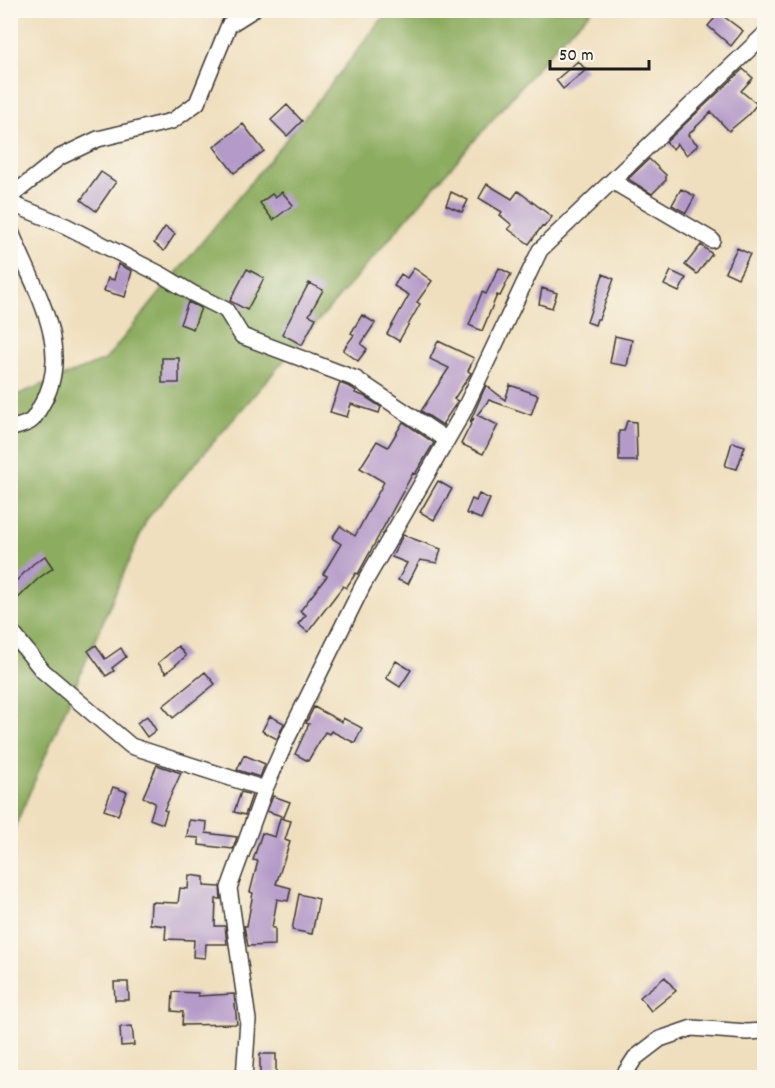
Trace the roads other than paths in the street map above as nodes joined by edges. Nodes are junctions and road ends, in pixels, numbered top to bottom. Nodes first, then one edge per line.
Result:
1 (253, 10) edge
2 (765, 35) edge
3 (612, 181) junction
4 (10, 197) edge
5 (10, 203) edge
6 (10, 229) edge
7 (712, 240) dead end
8 (10, 429) edge
9 (447, 440) junction
10 (10, 630) edge
11 (266, 789) junction
12 (765, 1031) edge
13 (244, 1077) edge
14 (622, 1077) edge

1 - 4 street
2 - 3 street
3 - 7 street
3 - 9 street
5 - 9 street
6 - 8 street
9 - 11 street
10 - 11 street
11 - 13 street
12 - 14 street

